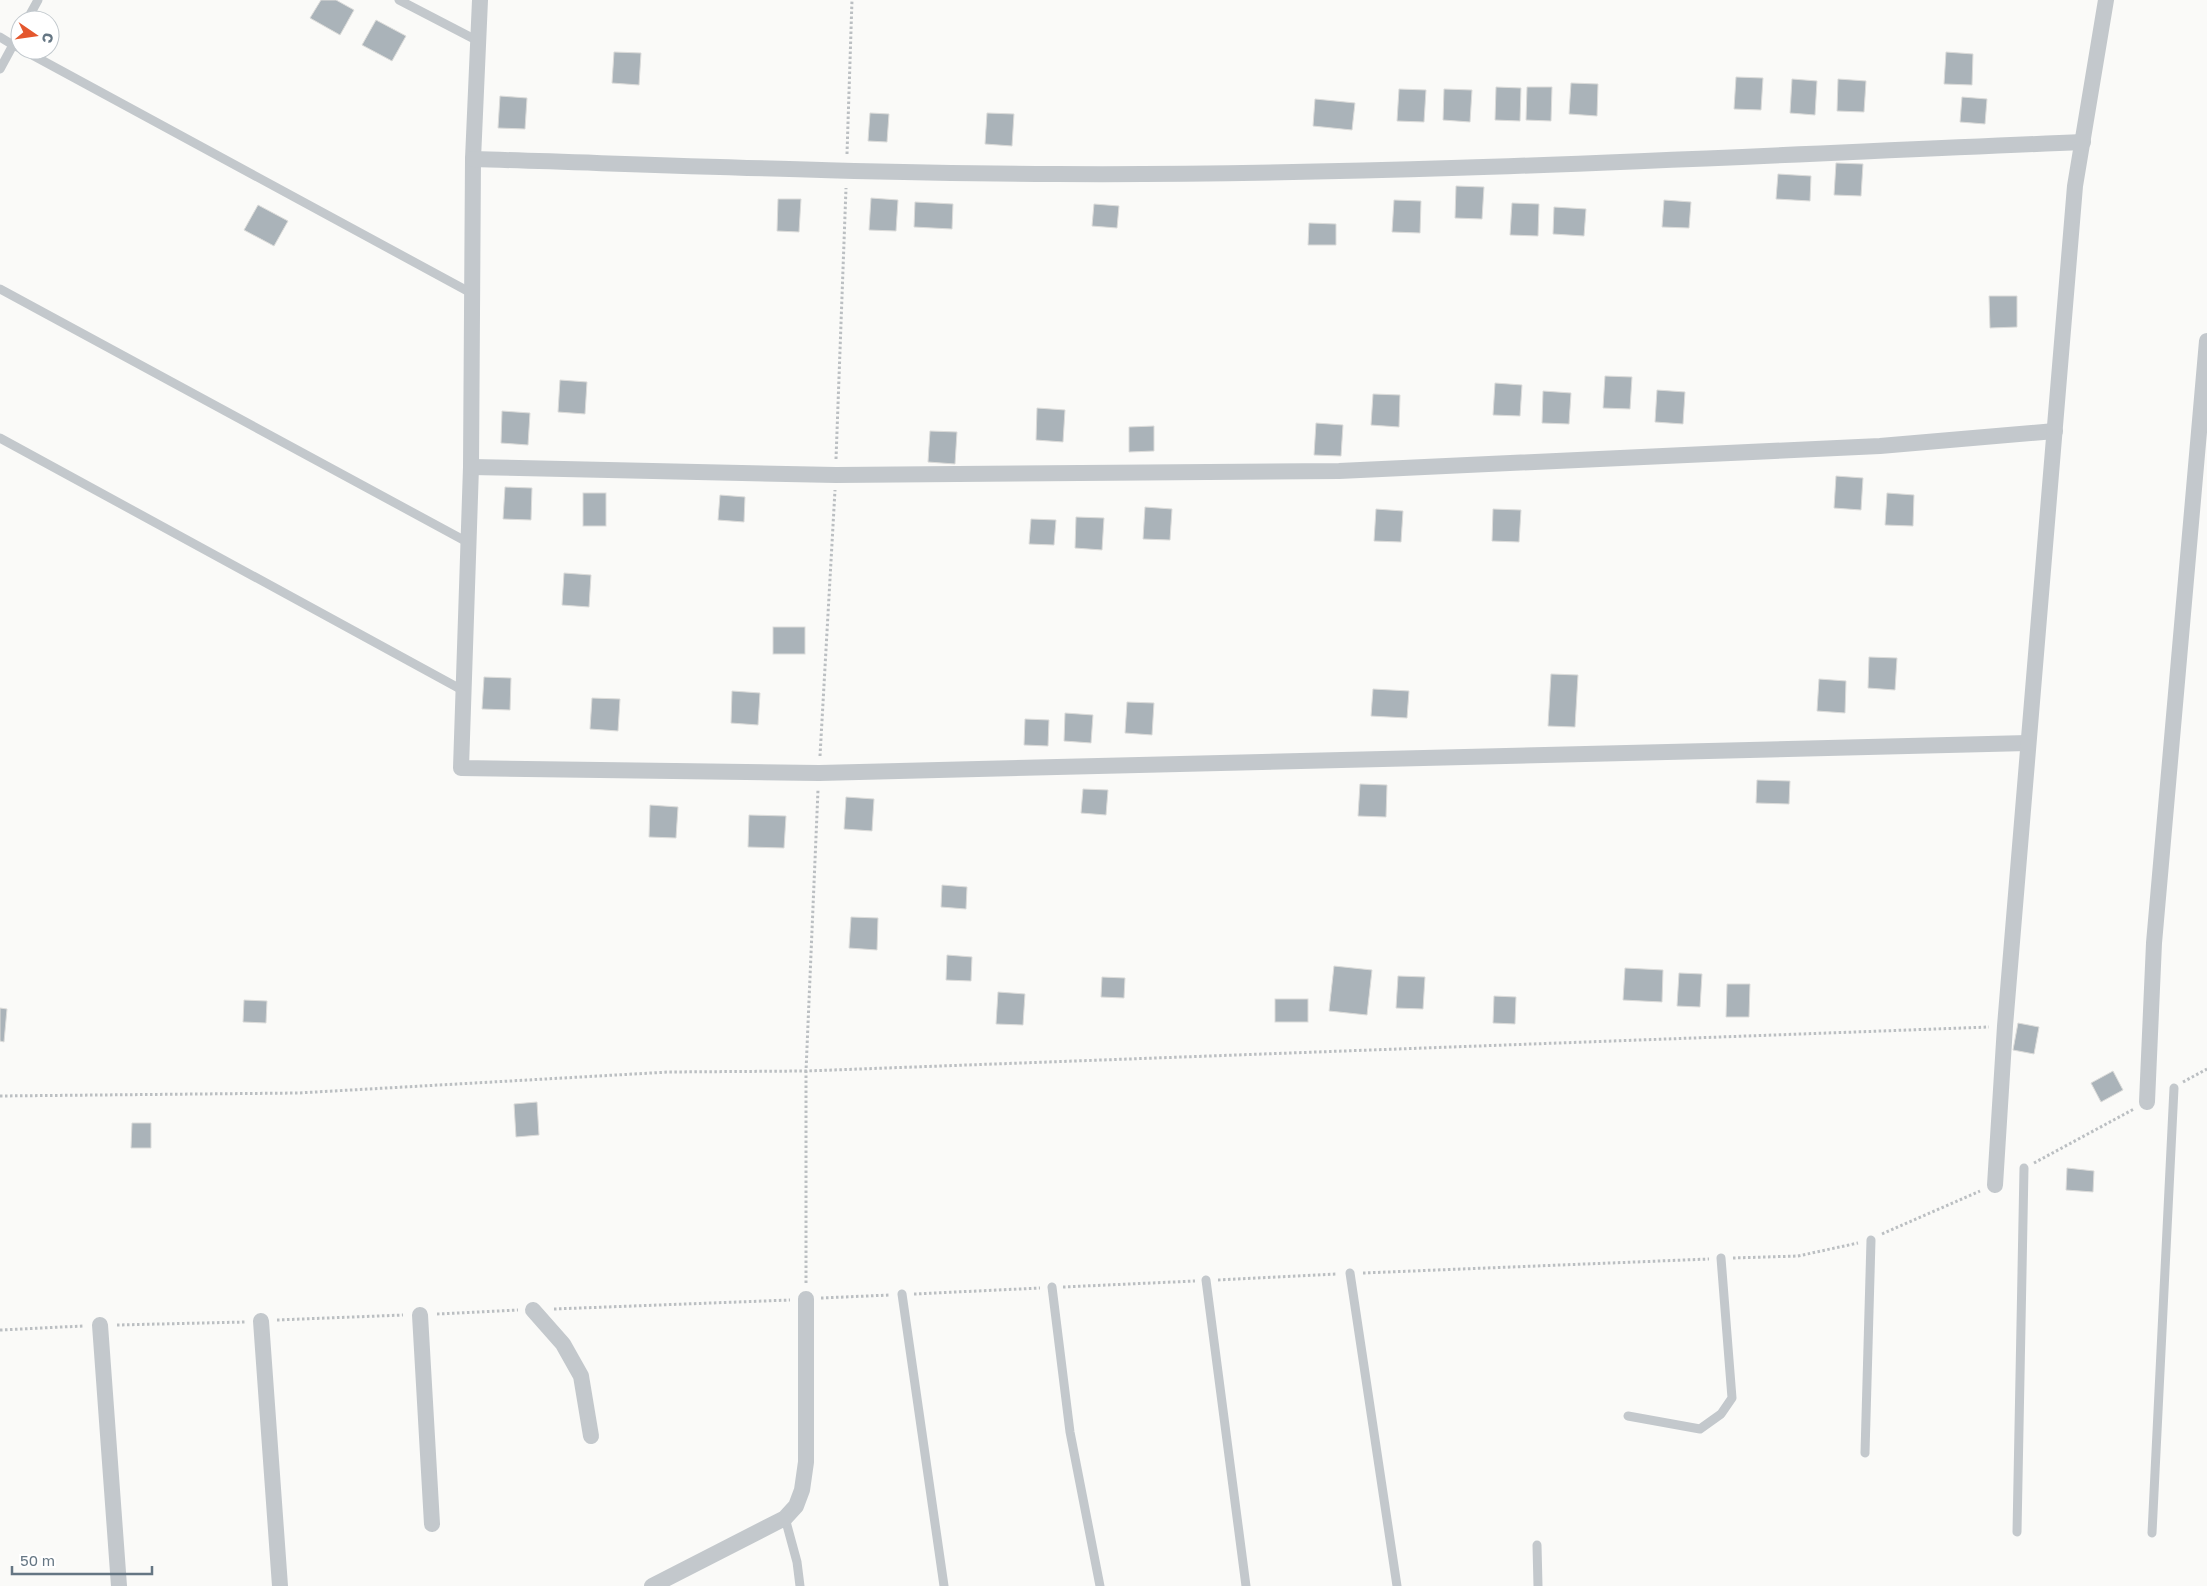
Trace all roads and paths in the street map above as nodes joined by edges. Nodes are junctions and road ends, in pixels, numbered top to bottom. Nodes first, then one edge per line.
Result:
1 (400, 0) edge
2 (480, 0) edge
3 (852, 0) edge
4 (2106, 0) edge
5 (478, 41) junction
6 (10, 55) edge
7 (41, 60) edge
8 (0, 69) edge
9 (2083, 142) junction
10 (473, 159) junction
11 (847, 171) junction
12 (0, 289) edge
13 (473, 294) junction
14 (2207, 341) edge
15 (2055, 431) junction
16 (0, 438) edge
17 (472, 467) junction
18 (836, 475) junction
19 (469, 543) junction
20 (464, 691) junction
21 (2028, 743) junction
22 (819, 773) junction
23 (2005, 1026) junction
24 (2207, 1070) edge
25 (806, 1071) junction
26 (2174, 1088) joint
27 (0, 1096) edge
28 (2147, 1102) joint
29 (2024, 1168) joint
30 (1995, 1185) joint
31 (1871, 1240) junction
32 (1721, 1258) junction
33 (1350, 1273) junction
34 (1206, 1280) junction
35 (1052, 1288) junction
36 (902, 1294) junction
37 (806, 1299) junction
38 (533, 1310) dead end
39 (420, 1314) dead end
40 (261, 1321) dead end
41 (100, 1325) dead end
42 (1628, 1416) dead end
43 (591, 1436) dead end
44 (1865, 1453) dead end
45 (785, 1518) junction
46 (432, 1524) dead end
47 (2017, 1532) dead end
48 (2152, 1533) dead end
49 (1537, 1545) dead end
50 (119, 1586) edge
51 (280, 1586) edge
52 (652, 1586) edge
53 (800, 1586) edge
54 (944, 1586) edge
55 (1100, 1586) edge
56 (1246, 1586) edge
57 (1398, 1586) edge
58 (1538, 1586) edge

1 - 5 lane
2 - 5 street
3 - 11 path
4 - 9 street
5 - 10 street
6 - 8 lane
7 - 13 lane
9 - 11 street
9 - 15 street
10 - 11 street
10 - 13 street
11 - 18 path
12 - 19 lane
13 - 17 street
14 - 28 street
15 - 18 street
15 - 21 street
16 - 20 lane
17 - 18 street
17 - 19 street
18 - 22 path
19 - 20 street
20 - 22 street
21 - 22 street
21 - 23 street
22 - 25 path
23 - 25 path
23 - 30 street
24 - 26 path
25 - 27 path
25 - 37 path
26 - 48 lane
28 - 29 path
29 - 47 lane
30 - 31 path
31 - 32 path
31 - 44 lane
32 - 33 path
32 - 42 lane
33 - 34 path
33 - 57 lane
34 - 35 path
34 - 56 lane
35 - 36 path
35 - 55 lane
36 - 37 path
36 - 54 lane
37 - 45 street
38 - 43 street
39 - 46 street
40 - 51 street
41 - 50 street
45 - 52 street
45 - 53 lane
49 - 58 lane

